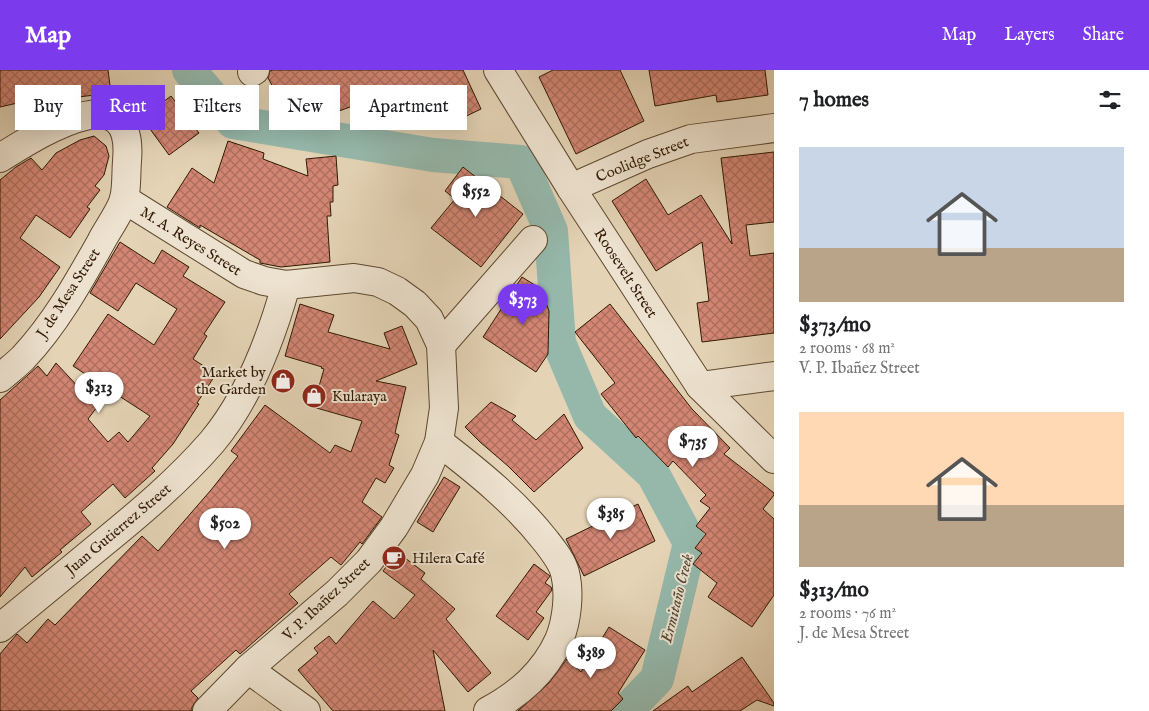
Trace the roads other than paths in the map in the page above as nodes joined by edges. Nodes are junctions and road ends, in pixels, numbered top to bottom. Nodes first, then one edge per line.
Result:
1 (498, 70) edge
2 (774, 128) edge
3 (0, 158) edge
4 (571, 188) junction
5 (124, 199) junction
6 (533, 240) dead end
7 (286, 284) junction
8 (441, 345) junction
9 (774, 376) edge
10 (0, 378) edge
11 (700, 386) junction
12 (440, 442) junction
13 (774, 459) edge
14 (0, 628) edge
15 (248, 669) junction
16 (208, 711) edge
17 (306, 711) edge
18 (488, 711) edge

1 - 4 street, Roosevelt Street
2 - 4 street, Coolidge Street
3 - 5 street, M. A. Reyes Street
4 - 11 street, Roosevelt Street
5 - 7 street, M. A. Reyes Street
5 - 10 street, J. de Mesa Street
6 - 8 street
7 - 8 street, M. A. Reyes Street
7 - 14 street, Juan Gutierrez Street
8 - 12 street, V. P. Ibañez Street
9 - 11 street
11 - 13 street, Roosevelt Street
12 - 15 street, V. P. Ibañez Street
12 - 18 street
15 - 16 street, V. P. Ibañez Street
15 - 17 street

